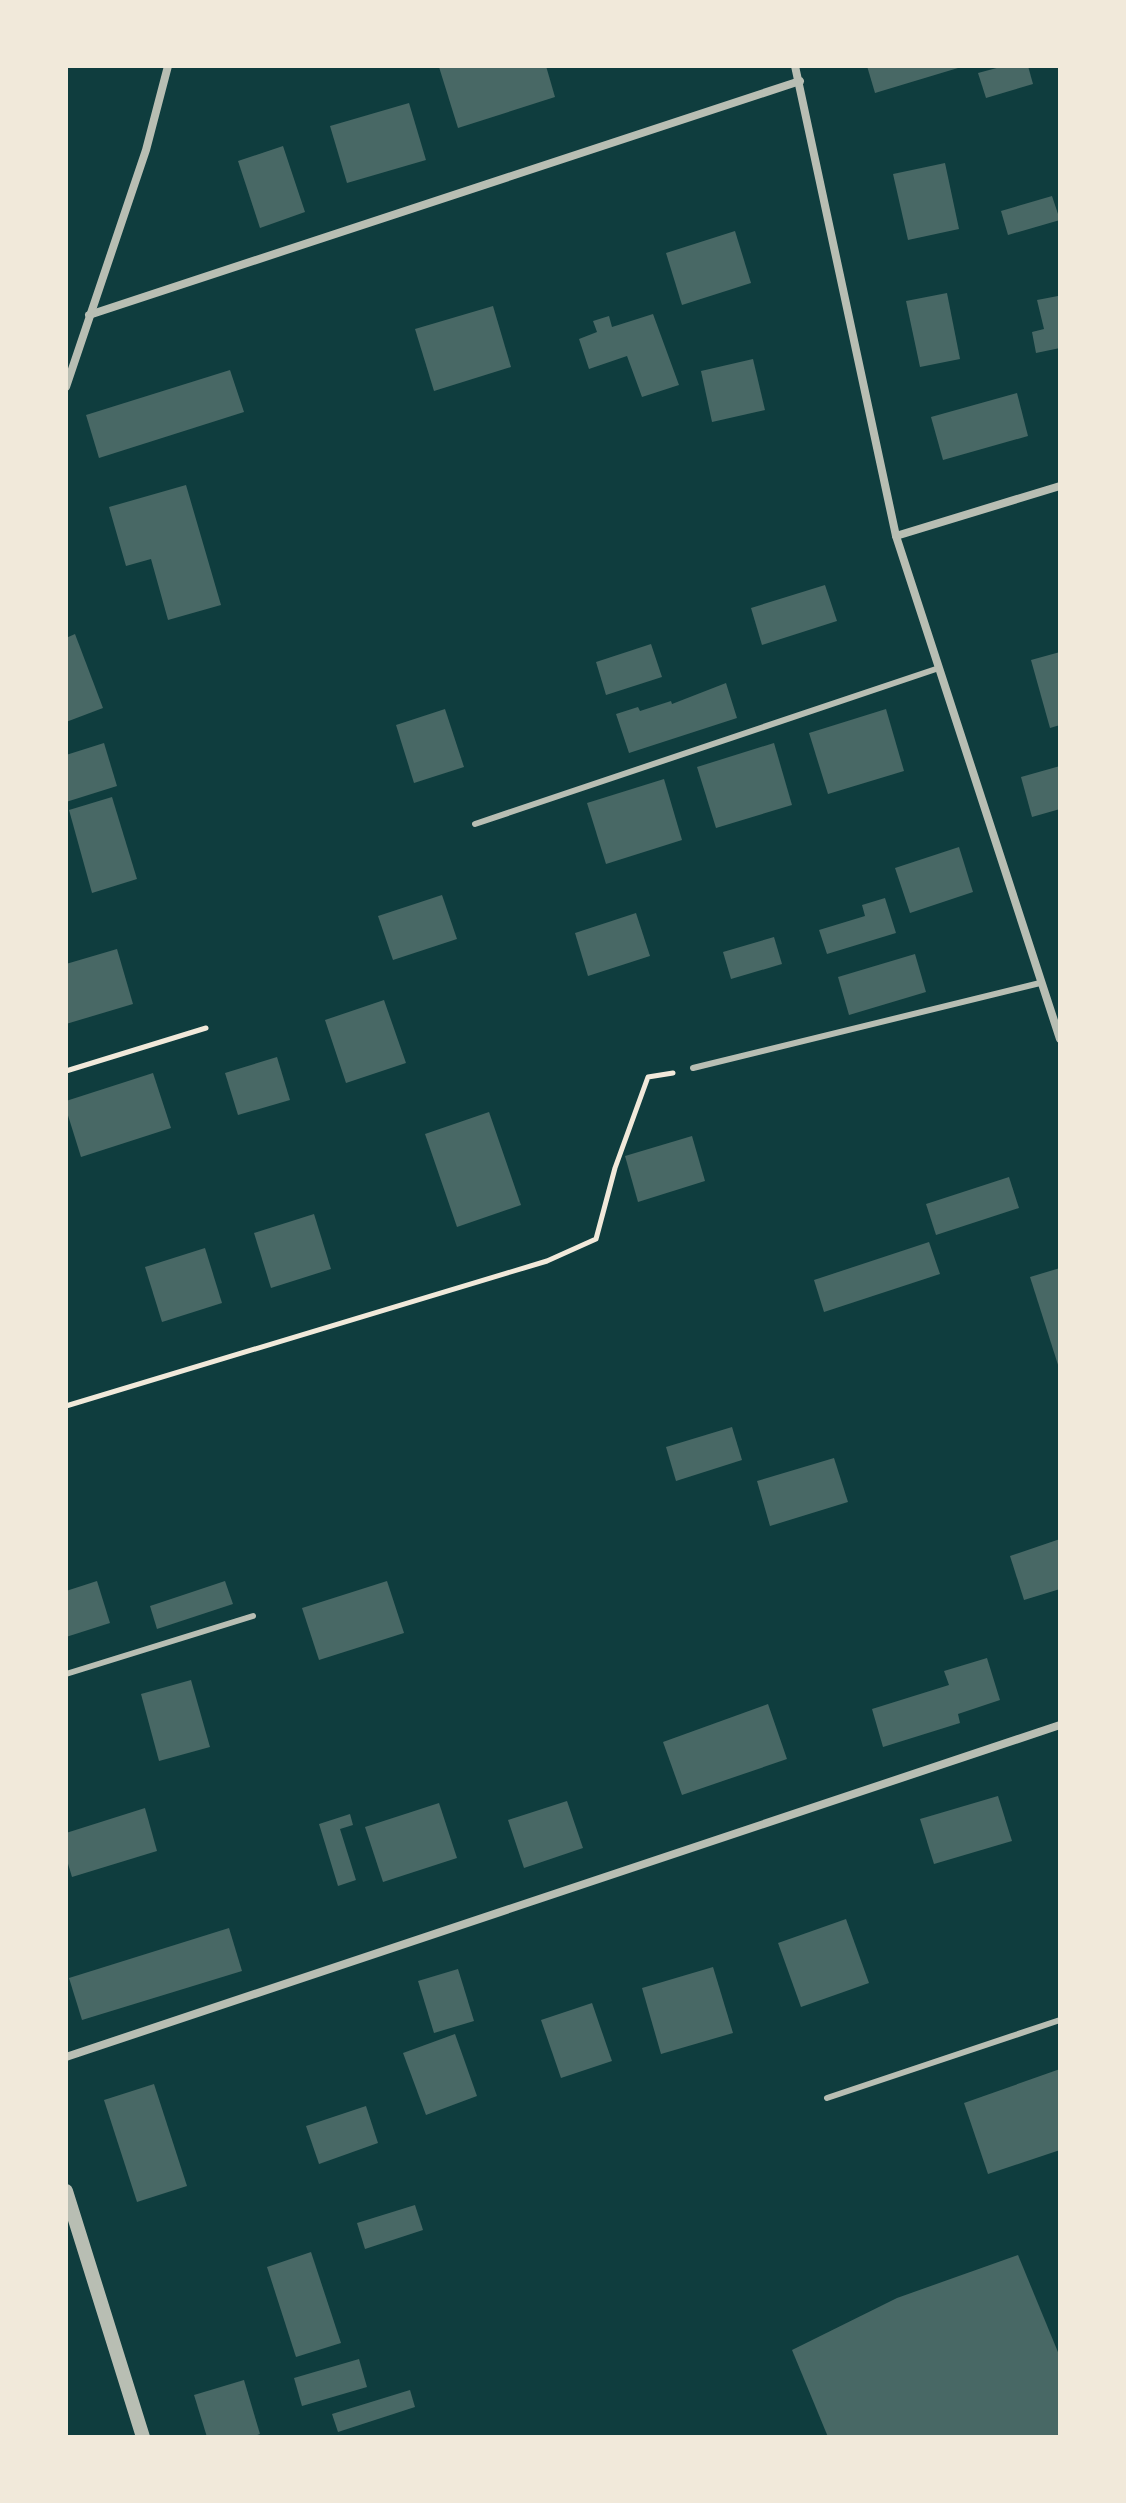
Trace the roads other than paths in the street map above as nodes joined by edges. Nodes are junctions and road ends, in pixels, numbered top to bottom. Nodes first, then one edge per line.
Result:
1 (168, 66) edge
2 (795, 66) edge
3 (800, 81) junction
4 (89, 315) junction
5 (66, 387) edge
6 (1060, 486) edge
7 (896, 536) junction
8 (939, 668) junction
9 (475, 824) dead end
10 (1040, 983) junction
11 (1060, 1039) edge
12 (693, 1068) road end
13 (253, 1616) dead end
14 (66, 1674) edge
15 (1060, 1725) edge
16 (1060, 2020) edge
17 (66, 2057) edge
18 (827, 2098) dead end
19 (66, 2191) edge
20 (143, 2437) edge

1 - 4 street
2 - 3 street
3 - 4 street
3 - 7 street
4 - 5 street
6 - 7 street
7 - 8 street
8 - 9 lane
8 - 10 street
10 - 11 street
10 - 12 lane
13 - 14 lane
15 - 17 street
16 - 18 lane
19 - 20 street

